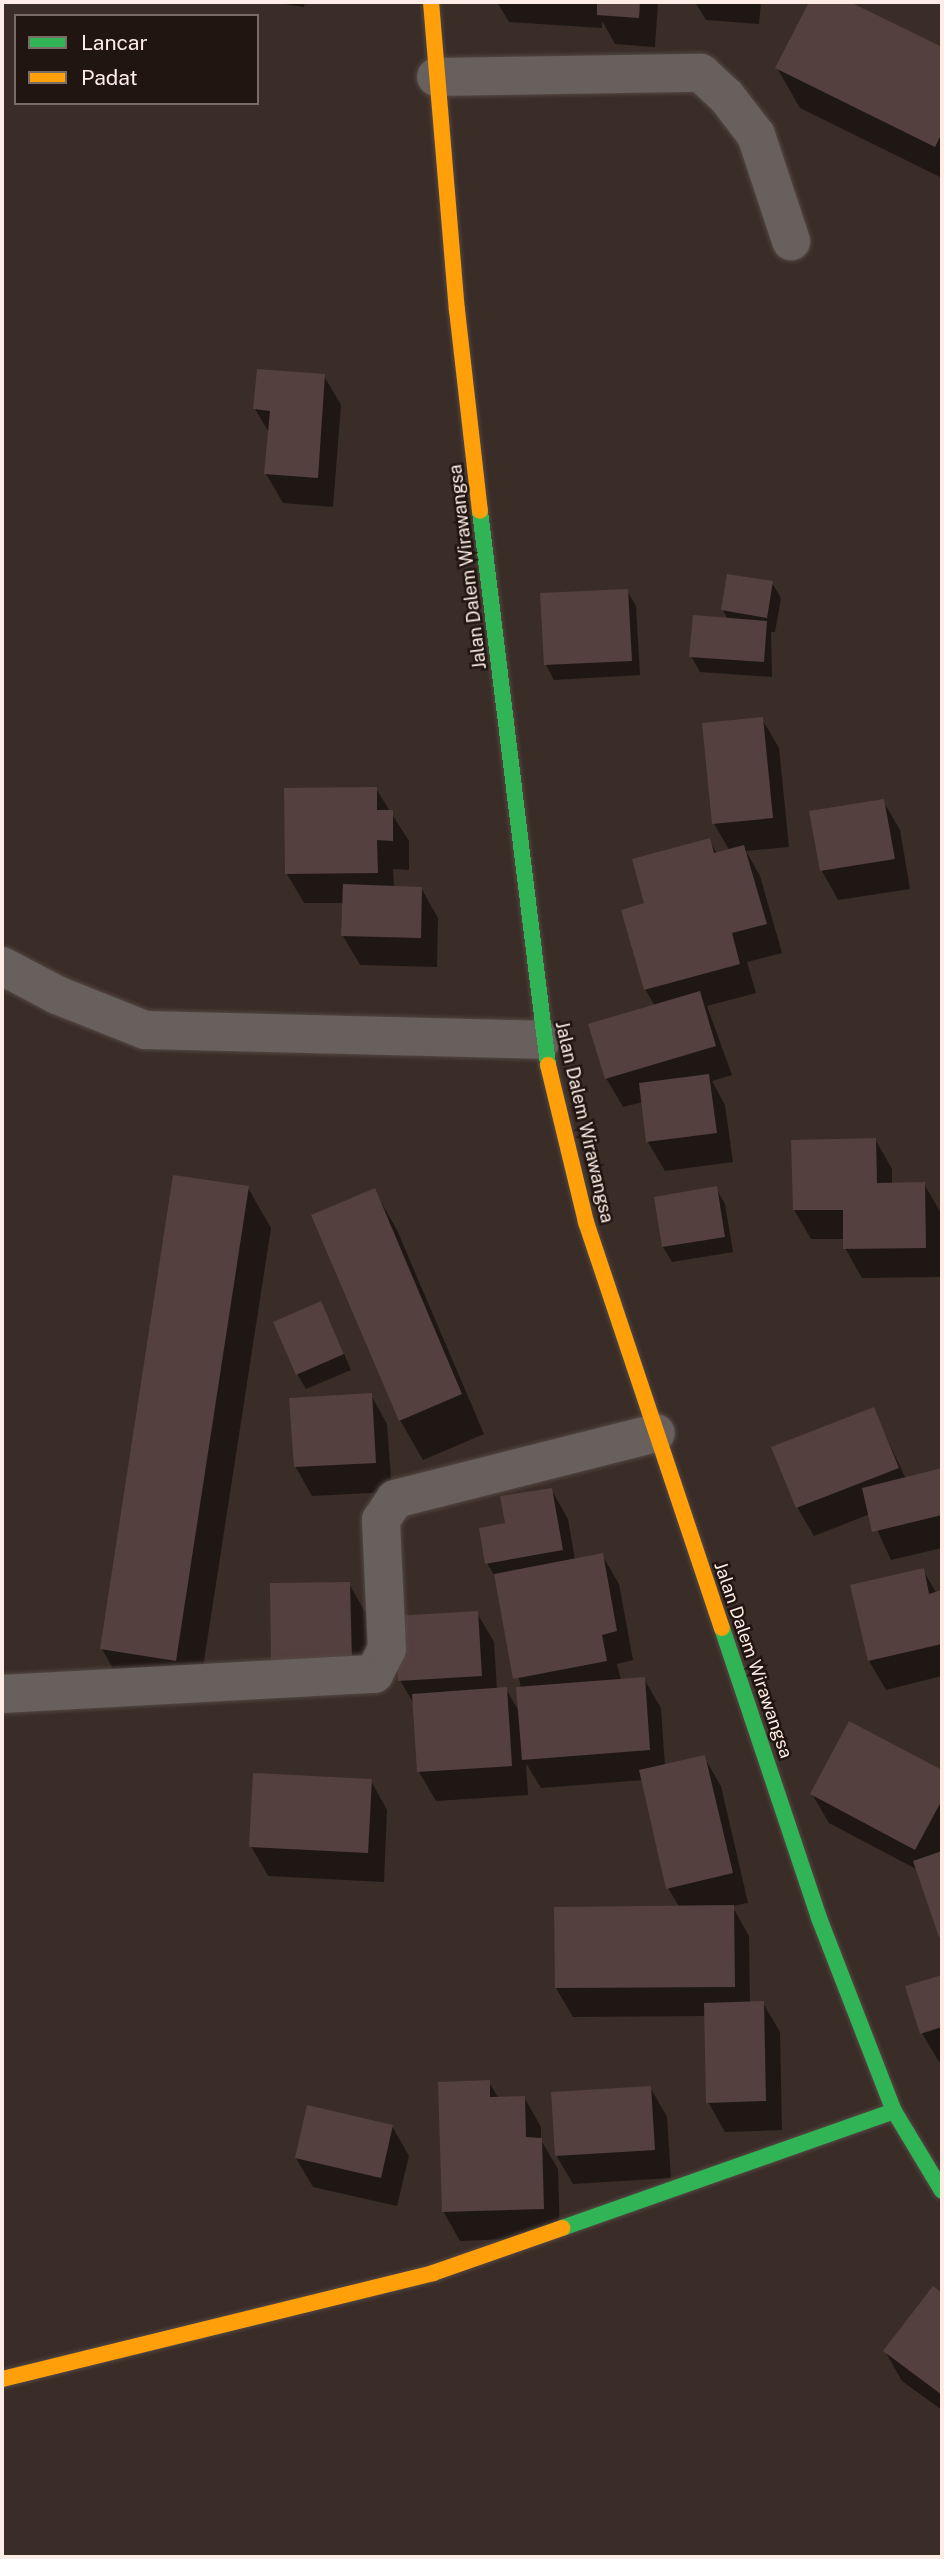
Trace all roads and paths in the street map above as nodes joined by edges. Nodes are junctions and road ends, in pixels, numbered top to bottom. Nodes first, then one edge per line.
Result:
1 (431, 2) edge
2 (436, 77) junction
3 (791, 241) dead end
4 (2, 966) edge
5 (542, 1040) junction
6 (656, 1433) junction
7 (2, 1695) edge
8 (894, 2111) junction
9 (942, 2191) edge
10 (2, 2378) edge

1 - 2 street, Jalan Dalem Wirawangsa
2 - 3 street
2 - 5 street, Jalan Dalem Wirawangsa
4 - 5 street
5 - 6 street, Jalan Dalem Wirawangsa
6 - 7 street
6 - 8 street, Jalan Dalem Wirawangsa
8 - 9 street, Jalan Dalem Wirawangsa
8 - 10 street

